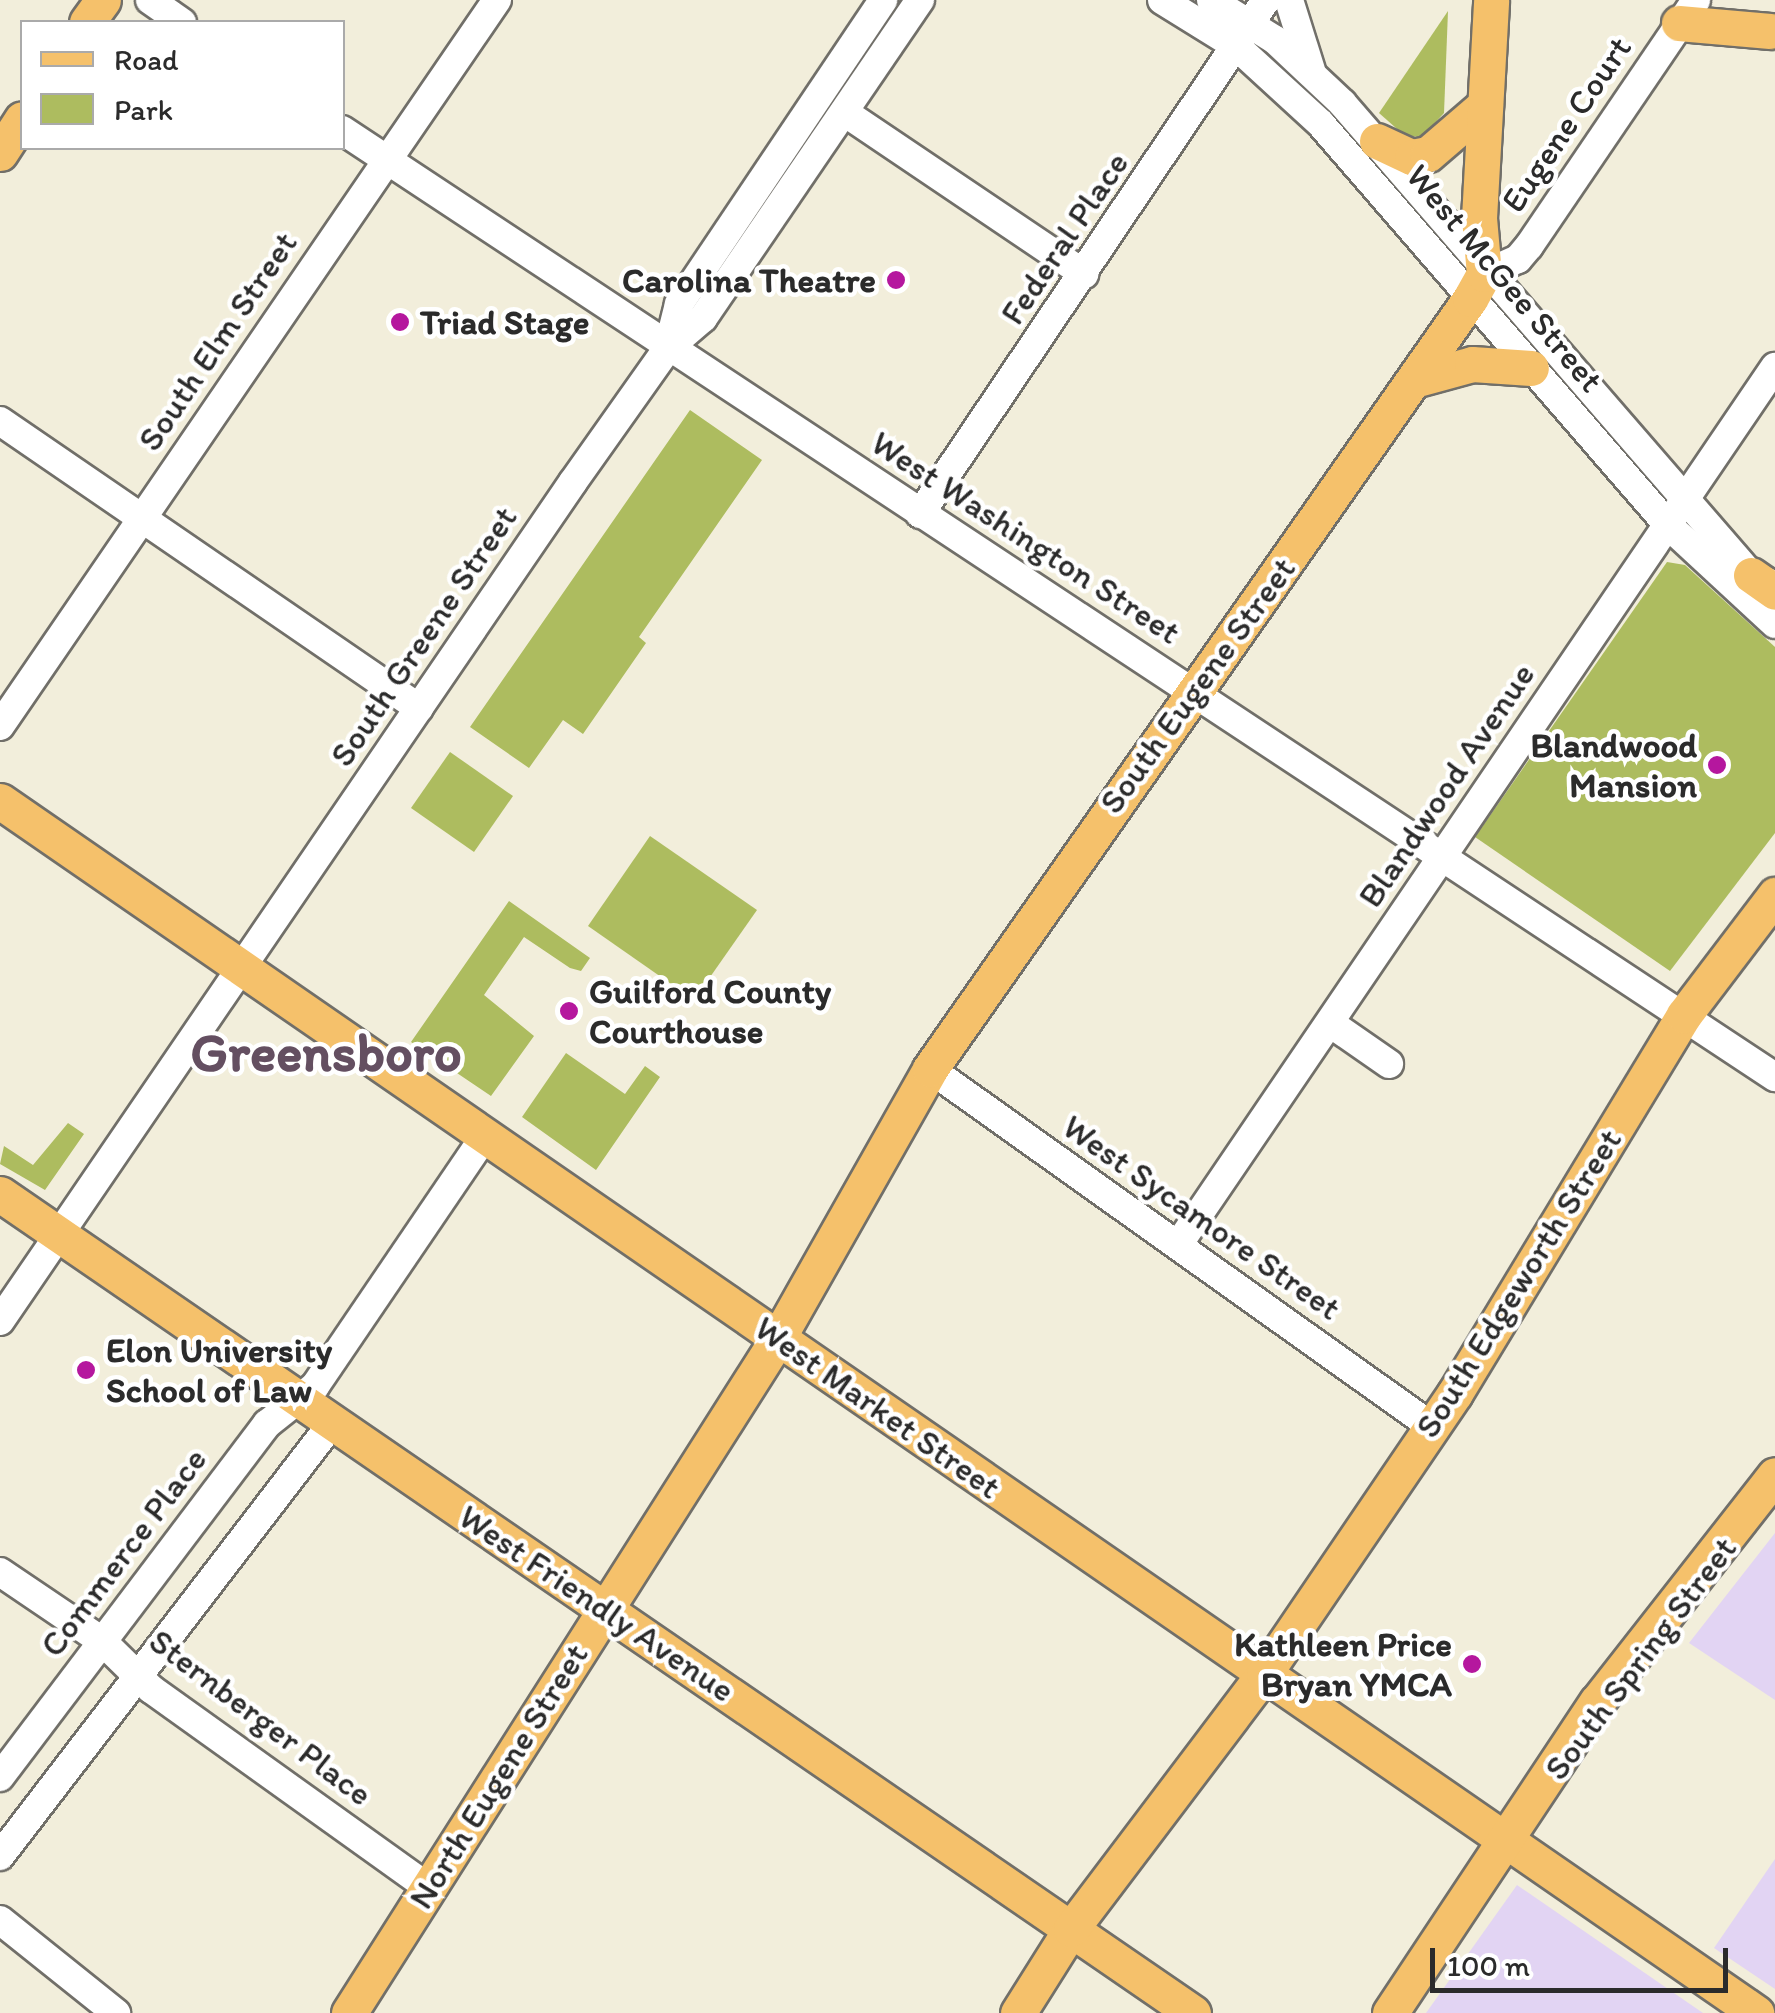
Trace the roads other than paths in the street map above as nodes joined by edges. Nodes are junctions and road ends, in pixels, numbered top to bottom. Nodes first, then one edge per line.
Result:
1 (150, 0) edge
2 (498, 0) edge
3 (882, 0) edge
4 (920, 0) edge
5 (1162, 0) edge
6 (1211, 0) edge
7 (1289, 0) edge
8 (1491, 0) edge
9 (1259, 11) edge
10 (1688, 12) edge
11 (179, 20) edge
12 (1768, 23) edge
13 (1236, 46) junction
14 (1314, 76) junction
15 (1485, 105) junction
16 (844, 112) junction
17 (20, 122) edge
18 (345, 132) edge
19 (1377, 141) junction
20 (0, 153) edge
21 (386, 159) junction
22 (1084, 274) junction
23 (1477, 287) junction
24 (668, 348) junction
25 (1775, 367) edge
26 (1531, 368) junction
27 (1418, 380) junction
28 (0, 421) edge
29 (1686, 498) junction
30 (920, 514) junction
31 (144, 516) junction
32 (1669, 526) junction
33 (1767, 584) edge
34 (1775, 624) edge
35 (1193, 690) junction
36 (419, 708) junction
37 (0, 726) edge
38 (0, 800) edge
39 (1442, 856) junction
40 (1775, 895) edge
41 (242, 968) junction
42 (1684, 1016) junction
43 (1330, 1022) junction
44 (1389, 1064) dead end
45 (930, 1069) junction
46 (1775, 1077) edge
47 (485, 1136) junction
48 (0, 1194) edge
49 (58, 1234) junction
50 (1178, 1245) junction
51 (0, 1321) edge
52 (778, 1338) junction
53 (301, 1400) junction
54 (333, 1422) junction
55 (1431, 1426) junction
56 (1775, 1476) edge
57 (0, 1572) edge
58 (604, 1608) junction
59 (102, 1641) junction
60 (1264, 1674) junction
61 (138, 1678) junction
62 (0, 1777) edge
63 (1507, 1842) junction
64 (0, 1856) edge
65 (428, 1887) junction
66 (0, 1920) edge
67 (1070, 1929) junction
68 (116, 2013) edge
69 (349, 2013) edge
70 (1018, 2013) edge
71 (1193, 2013) edge
72 (1390, 2013) edge
73 (1756, 2013) edge

1 - 11 street
2 - 21 street, South Elm Street
3 - 24 street, South Greene Street
4 - 16 street, South Greene Street
5 - 13 street, West McGee Street
6 - 9 street, West McGee Street
7 - 14 street
8 - 15 main road
9 - 13 street, Federal Place
9 - 14 street, West McGee Street
10 - 12 main road
10 - 23 street, Eugene Court
13 - 22 street, Federal Place
13 - 23 street, West McGee Street
14 - 19 street, West McGee Street
15 - 19 main road
15 - 23 main road
16 - 22 street
16 - 24 street, South Greene Street
17 - 20 main road
18 - 21 street, West Washington Street
19 - 23 street, West McGee Street
21 - 24 street, West Washington Street
21 - 31 street, South Elm Street
22 - 30 street, Federal Place
23 - 26 street, West McGee Street
23 - 27 main road, South Eugene Street
23 - 29 street, West McGee Street
24 - 30 street, West Washington Street
24 - 36 street, South Greene Street
25 - 29 street, Blandwood Avenue
26 - 27 main road
26 - 32 street, West McGee Street
27 - 35 main road, South Eugene Street
28 - 31 street
29 - 32 street, Blandwood Avenue
29 - 33 street, West McGee Street
30 - 35 street, West Washington Street
31 - 36 street
31 - 37 street, South Elm Street
32 - 34 street, West McGee Street
32 - 39 street, Blandwood Avenue
35 - 39 street, West Washington Street
35 - 45 main road, South Eugene Street
36 - 41 street, South Greene Street
38 - 41 main road, West Market Street
39 - 42 street, West Washington Street
39 - 43 street, Blandwood Avenue
40 - 42 main road, South Edgeworth Street
41 - 47 main road, West Market Street
41 - 49 street, South Greene Street
42 - 46 street, West Washington Street
42 - 55 main road, South Edgeworth Street
43 - 44 street
43 - 50 street, Blandwood Avenue
45 - 50 street, West Sycamore Street
45 - 52 main road, South Eugene Street
47 - 52 main road, West Market Street
47 - 53 street, Commerce Place
48 - 49 main road, West Friendly Avenue
49 - 51 street, South Greene Street
49 - 53 main road, West Friendly Avenue
50 - 55 street, West Sycamore Street
52 - 58 main road, North Eugene Street
52 - 60 main road, West Market Street
53 - 54 main road, West Friendly Avenue
53 - 59 street, Commerce Place
54 - 58 main road, West Friendly Avenue
54 - 61 street
55 - 60 main road, South Edgeworth Street
56 - 63 main road, South Spring Street
57 - 59 street, Sternberger Place
58 - 65 main road, North Eugene Street
58 - 67 main road, West Friendly Avenue
59 - 61 street, Sternberger Place
59 - 62 street, Commerce Place
60 - 63 main road, West Market Street
60 - 67 main road, South Edgeworth Street
61 - 64 street
61 - 65 street, Sternberger Place
63 - 72 main road, South Spring Street
63 - 73 main road, West Market Street
65 - 69 main road, North Eugene Street
66 - 68 street
67 - 70 main road, South Edgeworth Street
67 - 71 main road, West Friendly Avenue

